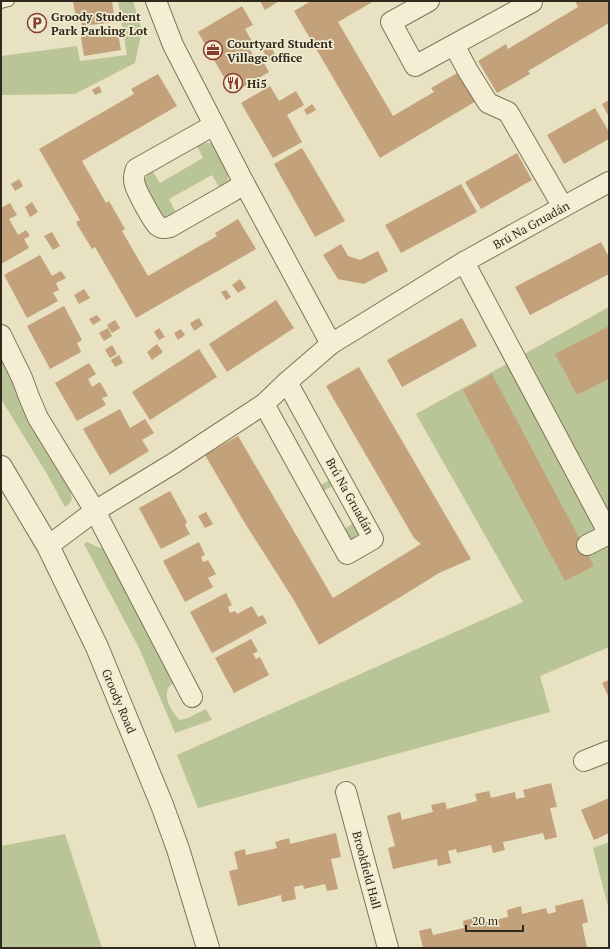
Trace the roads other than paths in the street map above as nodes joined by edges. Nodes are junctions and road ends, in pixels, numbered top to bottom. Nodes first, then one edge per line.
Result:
1 (9, 1) edge
2 (156, 1) edge
3 (429, 1) edge
4 (532, 1) edge
5 (1, 3) edge
6 (454, 45) junction
7 (214, 125) junction
8 (609, 182) edge
9 (244, 183) junction
10 (563, 207) junction
11 (464, 262) junction
12 (1, 335) edge
13 (332, 344) junction
14 (287, 382) junction
15 (264, 404) junction
16 (1, 467) edge
17 (95, 511) junction
18 (609, 534) edge
19 (586, 545) dead end
20 (48, 546) junction
21 (192, 697) dead end
22 (609, 751) edge
23 (584, 761) dead end
24 (346, 792) dead end
25 (208, 948) edge
26 (388, 948) edge

1 - 5 lane
2 - 7 street
3 - 6 street
4 - 6 street
6 - 10 street
7 - 9 street
7 - 9 street
8 - 10 street, Brú Na Gruadán
9 - 13 street
10 - 11 street, Brú Na Gruadán
11 - 13 street, Brú Na Gruadán
11 - 18 street
12 - 17 street
13 - 14 street, Brú Na Gruadán
14 - 15 street, Brú Na Gruadán
14 - 15 street, Brú Na Gruadán
15 - 17 street, Brú Na Gruadán
16 - 20 street, Groody Road
17 - 20 street, Brú Na Gruadán
17 - 21 street
18 - 19 street
20 - 25 street, Groody Road
22 - 23 street
24 - 26 street, Brookfield Hall

